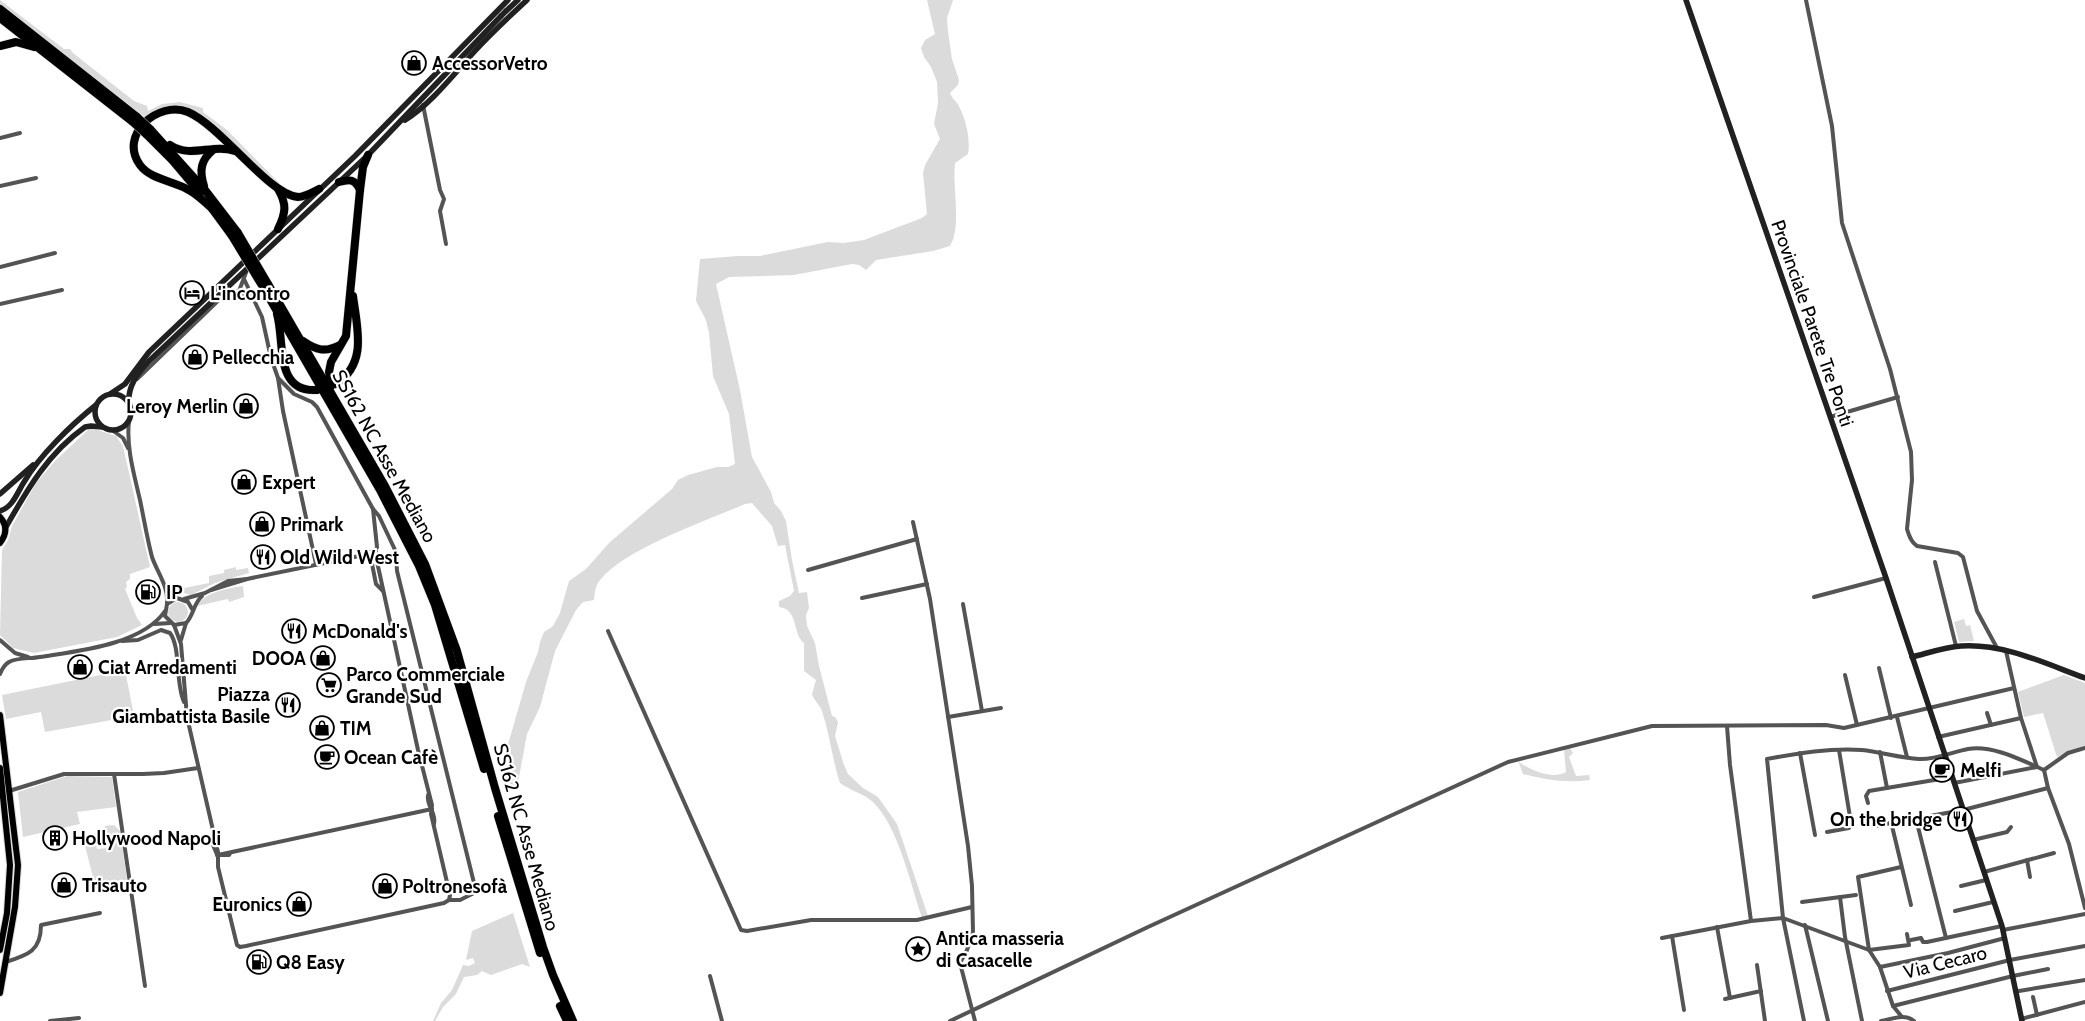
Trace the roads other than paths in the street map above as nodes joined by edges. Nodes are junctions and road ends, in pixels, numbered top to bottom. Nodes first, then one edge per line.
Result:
1 (508, 0) edge
2 (518, 0) edge
3 (527, 0) edge
4 (1686, 0) edge
5 (1806, 0) edge
6 (0, 9) edge
7 (494, 13) junction
8 (0, 18) edge
9 (504, 18) junction
10 (0, 46) edge
11 (50, 56) junction
12 (423, 106) junction
13 (135, 120) junction
14 (399, 124) junction
15 (20, 132) dead end
16 (148, 132) junction
17 (0, 138) edge
18 (161, 140) junction
19 (214, 149) junction
20 (236, 151) junction
21 (368, 155) junction
22 (36, 178) dead end
23 (339, 182) junction
24 (0, 186) edge
25 (277, 188) junction
26 (206, 190) junction
27 (320, 190) junction
28 (360, 190) junction
29 (214, 210) junction
30 (278, 229) junction
31 (235, 234) junction
32 (446, 244) dead end
33 (55, 253) dead end
34 (250, 265) junction
35 (0, 267) edge
36 (244, 280) junction
37 (352, 284) junction
38 (266, 286) junction
39 (62, 290) dead end
40 (240, 291) junction
41 (254, 302) junction
42 (273, 302) junction
43 (0, 304) edge
44 (301, 339) junction
45 (340, 345) junction
46 (278, 378) junction
47 (133, 382) junction
48 (334, 387) junction
49 (317, 390) dead end
50 (110, 394) junction
51 (1898, 397) junction
52 (96, 405) junction
53 (130, 405) junction
54 (1830, 418) junction
55 (129, 421) junction
56 (102, 427) junction
57 (112, 430) junction
58 (129, 450) junction
59 (39, 461) junction
60 (383, 488) junction
61 (0, 494) edge
62 (373, 509) junction
63 (0, 511) edge
64 (0, 517) edge
65 (913, 522) dead end
66 (6, 528) junction
67 (917, 539) junction
68 (0, 543) edge
69 (369, 554) junction
70 (376, 555) junction
71 (371, 559) junction
72 (1935, 562) dead end
73 (316, 564) junction
74 (808, 570) dead end
75 (1886, 578) junction
76 (927, 584) junction
77 (165, 586) junction
78 (383, 591) junction
79 (207, 592) junction
80 (1814, 597) dead end
81 (176, 598) junction
82 (862, 598) dead end
83 (184, 599) junction
84 (167, 604) junction
85 (963, 604) dead end
86 (192, 609) junction
87 (165, 611) junction
88 (186, 623) junction
89 (172, 624) junction
90 (153, 625) junction
91 (608, 631) dead end
92 (0, 640) edge
93 (120, 641) junction
94 (181, 644) junction
95 (1956, 646) junction
96 (1997, 648) junction
97 (2006, 651) junction
98 (38, 657) junction
99 (1912, 657) junction
100 (1878, 668) dead end
101 (0, 674) edge
102 (1845, 675) dead end
103 (2085, 678) edge
104 (2014, 688) junction
105 (185, 705) junction
106 (1002, 708) dead end
107 (1929, 709) junction
108 (982, 711) junction
109 (1987, 713) dead end
110 (0, 715) edge
111 (948, 717) junction
112 (1897, 717) junction
113 (1891, 718) junction
114 (2021, 718) junction
115 (1857, 725) junction
116 (1990, 725) junction
117 (1727, 726) junction
118 (1938, 737) junction
119 (2085, 748) edge
120 (1839, 750) junction
121 (1880, 752) junction
122 (1800, 753) junction
123 (1945, 755) junction
124 (1907, 757) junction
125 (2037, 767) junction
126 (0, 768) edge
127 (198, 768) junction
128 (2044, 770) junction
129 (114, 774) junction
130 (1953, 780) junction
131 (1886, 788) junction
132 (2048, 788) junction
133 (9, 791) junction
134 (1868, 803) dead end
135 (432, 809) junction
136 (1963, 810) junction
137 (1916, 819) junction
138 (1875, 826) dead end
139 (1892, 826) dead end
140 (2011, 827) dead end
141 (1827, 832) dead end
142 (1814, 835) dead end
143 (1973, 840) junction
144 (2054, 853) dead end
145 (217, 855) junction
146 (2026, 860) junction
147 (1901, 868) junction
148 (1984, 872) junction
149 (2030, 877) dead end
150 (1986, 880) junction
151 (1961, 886) dead end
152 (2083, 886) edge
153 (1856, 895) dead end
154 (1840, 897) junction
155 (449, 900) junction
156 (1802, 902) dead end
157 (1994, 902) junction
158 (1910, 905) dead end
159 (972, 907) junction
160 (528, 908) junction
161 (2085, 908) edge
162 (1955, 911) dead end
163 (100, 913) dead end
164 (2085, 914) edge
165 (1783, 918) junction
166 (1751, 921) junction
167 (1805, 925) junction
168 (1717, 927) junction
169 (2002, 928) junction
170 (1907, 934) dead end
171 (1672, 936) junction
172 (1662, 938) dead end
173 (1946, 938) junction
174 (2005, 938) junction
175 (1846, 940) junction
176 (1911, 940) dead end
177 (2085, 946) edge
178 (0, 950) edge
179 (1869, 950) junction
180 (2010, 960) junction
181 (6, 962) junction
182 (1757, 965) dead end
183 (1880, 967) junction
184 (2048, 969) dead end
185 (710, 976) dead end
186 (2013, 976) junction
187 (2085, 980) edge
188 (145, 986) dead end
189 (1761, 991) junction
190 (1887, 991) junction
191 (2017, 991) junction
192 (0, 993) edge
193 (2033, 997) dead end
194 (1730, 998) junction
195 (1725, 999) dead end
196 (2085, 1002) edge
197 (1893, 1006) junction
198 (1690, 1007) dead end
199 (972, 1011) junction
200 (2037, 1015) junction
201 (1902, 1017) junction
202 (79, 1018) dead end
203 (2022, 1020) edge
204 (50, 1021) edge
205 (567, 1021) edge
206 (573, 1021) edge
207 (722, 1021) edge
208 (950, 1021) edge
209 (975, 1021) edge
210 (1764, 1021) edge
211 (1804, 1021) edge
212 (1828, 1021) edge
213 (1862, 1021) edge
214 (1881, 1021) edge
215 (1914, 1021) edge

1 - 7 main road
2 - 9 main road, bridge
3 - 9 main road
4 - 54 main road, Provinciale Parete Tre Ponti
5 - 51 street
6 - 13 highway, SS162 NC Asse Mediano
7 - 9 main road
7 - 27 main road
8 - 11 highway, SS162 NC Asse Mediano
9 - 12 main road
9 - 14 main road
10 - 11 highway
11 - 13 highway, SS162 NC Asse Mediano
12 - 14 main road
12 - 32 street
13 - 16 highway, SS162 NC Asse Mediano, bridge
14 - 21 main road
15 - 17 street
16 - 18 highway, SS162 NC Asse Mediano
16 - 29 highway, SS162 NC Asse Mediano
18 - 19 highway
18 - 26 highway, SS162 NC Asse Mediano
19 - 20 highway
19 - 26 highway
20 - 25 highway
20 - 29 highway
21 - 23 main road
21 - 28 highway
22 - 24 street
23 - 28 highway
23 - 34 main road
25 - 27 highway
25 - 30 highway
26 - 31 highway, SS162 NC Asse Mediano
27 - 30 main road
28 - 37 highway
29 - 31 highway, SS162 NC Asse Mediano
30 - 50 main road
31 - 38 highway, SS162 NC Asse Mediano, bridge
33 - 35 street
34 - 36 street
34 - 47 main road
36 - 40 street
36 - 41 street
37 - 45 highway
37 - 48 highway
38 - 42 highway, SS162 NC Asse Mediano
38 - 44 highway, SS162 NC Asse Mediano
39 - 43 street
40 - 41 street
40 - 47 street
41 - 46 street
42 - 49 highway
42 - 60 highway, SS162 NC Asse Mediano
44 - 45 highway
44 - 48 highway, SS162 NC Asse Mediano
45 - 48 highway
46 - 62 street
46 - 73 street
47 - 53 main road
48 - 60 highway, SS162 NC Asse Mediano
50 - 52 main road
50 - 53 main road
51 - 54 street
51 - 96 street
52 - 56 main road
52 - 59 main road
53 - 55 main road
54 - 75 main road, Provinciale Parete Tre Ponti
55 - 57 main road
55 - 58 street
56 - 57 main road
56 - 66 main road
57 - 58 street
58 - 77 street
59 - 61 main road
59 - 63 main road
60 - 160 highway, SS162 NC Asse Mediano
62 - 70 street
62 - 155 street
64 - 66 main road
65 - 67 street
66 - 68 main road
67 - 74 street
67 - 76 street
69 - 70 street
69 - 71 street
69 - 73 street
70 - 71 street
70 - 78 street
71 - 78 street
72 - 95 street
73 - 79 street
75 - 80 street
75 - 99 main road, Provinciale Parete Tre Ponti
76 - 82 street
76 - 111 street
77 - 81 street
77 - 84 street
78 - 135 street
79 - 83 street
79 - 86 street
81 - 83 street
81 - 84 street
83 - 86 street
84 - 87 street
85 - 108 street
86 - 88 street
87 - 89 street
87 - 90 street
88 - 89 street
88 - 94 street
89 - 90 street
89 - 94 street
90 - 93 street
91 - 159 street
92 - 98 street
93 - 98 street
93 - 105 street
94 - 105 street
95 - 96 main road
95 - 99 main road
96 - 97 main road
97 - 103 main road
97 - 104 street
98 - 101 street
99 - 107 main road, Provinciale Parete Tre Ponti
100 - 113 street
102 - 115 street
104 - 107 street
104 - 114 street
105 - 127 street
106 - 108 street
107 - 112 street
107 - 118 main road, Provinciale Parete Tre Ponti
108 - 111 street
109 - 116 street
110 - 133 main road
111 - 159 street
112 - 113 street
112 - 124 street
113 - 115 street
114 - 116 street
114 - 125 street
115 - 117 street
116 - 118 street
117 - 166 street
117 - 199 street
118 - 123 main road, Provinciale Parete Tre Ponti
119 - 128 street
120 - 121 street
120 - 122 street
120 - 141 street
121 - 124 street
121 - 131 street
122 - 142 street
122 - 165 street
123 - 124 street
123 - 125 street
123 - 130 main road, Provinciale Parete Tre Ponti
125 - 128 street
125 - 130 street
126 - 178 main road
127 - 129 street
127 - 145 street
128 - 132 street
129 - 133 street
129 - 188 street
130 - 131 street
130 - 136 main road, Provinciale Parete Tre Ponti
131 - 134 street
132 - 136 street
132 - 152 street
133 - 181 main road
135 - 145 street
135 - 155 street
136 - 137 street
136 - 143 main road, Provinciale Parete Tre Ponti
137 - 138 street
137 - 173 street
139 - 147 street
140 - 143 street
143 - 148 main road, Provinciale Parete Tre Ponti
144 - 146 street
145 - 155 street
146 - 148 street
146 - 149 street
147 - 158 street
147 - 179 street
148 - 150 main road, Provinciale Parete Tre Ponti
150 - 151 street
150 - 157 main road, Provinciale Parete Tre Ponti
152 - 161 street
153 - 154 street
154 - 156 street
154 - 175 street
157 - 162 street
157 - 169 main road, Provinciale Parete Tre Ponti
159 - 199 street
160 - 205 highway, SS162 NC Asse Mediano
160 - 206 highway, SS162 NC Asse Mediano
163 - 181 street
164 - 169 street
165 - 166 street
165 - 167 street
165 - 211 street
166 - 168 street
167 - 175 street
167 - 212 street
168 - 171 street
168 - 194 street
169 - 173 street
169 - 174 main road, Provinciale Parete Tre Ponti
170 - 179 street
171 - 172 street
171 - 198 street
173 - 176 street
174 - 180 main road, Provinciale Parete Tre Ponti
174 - 183 street
175 - 179 street
175 - 213 street
177 - 180 street, Via Cecaro
179 - 183 street
180 - 186 main road, Provinciale Parete Tre Ponti
180 - 190 street, Via Cecaro
181 - 192 main road
182 - 189 street
183 - 190 street
184 - 186 street
185 - 207 street
186 - 191 main road, Provinciale Parete Tre Ponti
186 - 197 street
187 - 191 street
189 - 194 street
189 - 210 street
190 - 197 street
191 - 203 main road, Provinciale Parete Tre Ponti
193 - 200 street
194 - 195 street
196 - 200 street
197 - 201 street
199 - 208 street
199 - 209 street
200 - 203 street
201 - 214 street
201 - 215 street
202 - 204 street

